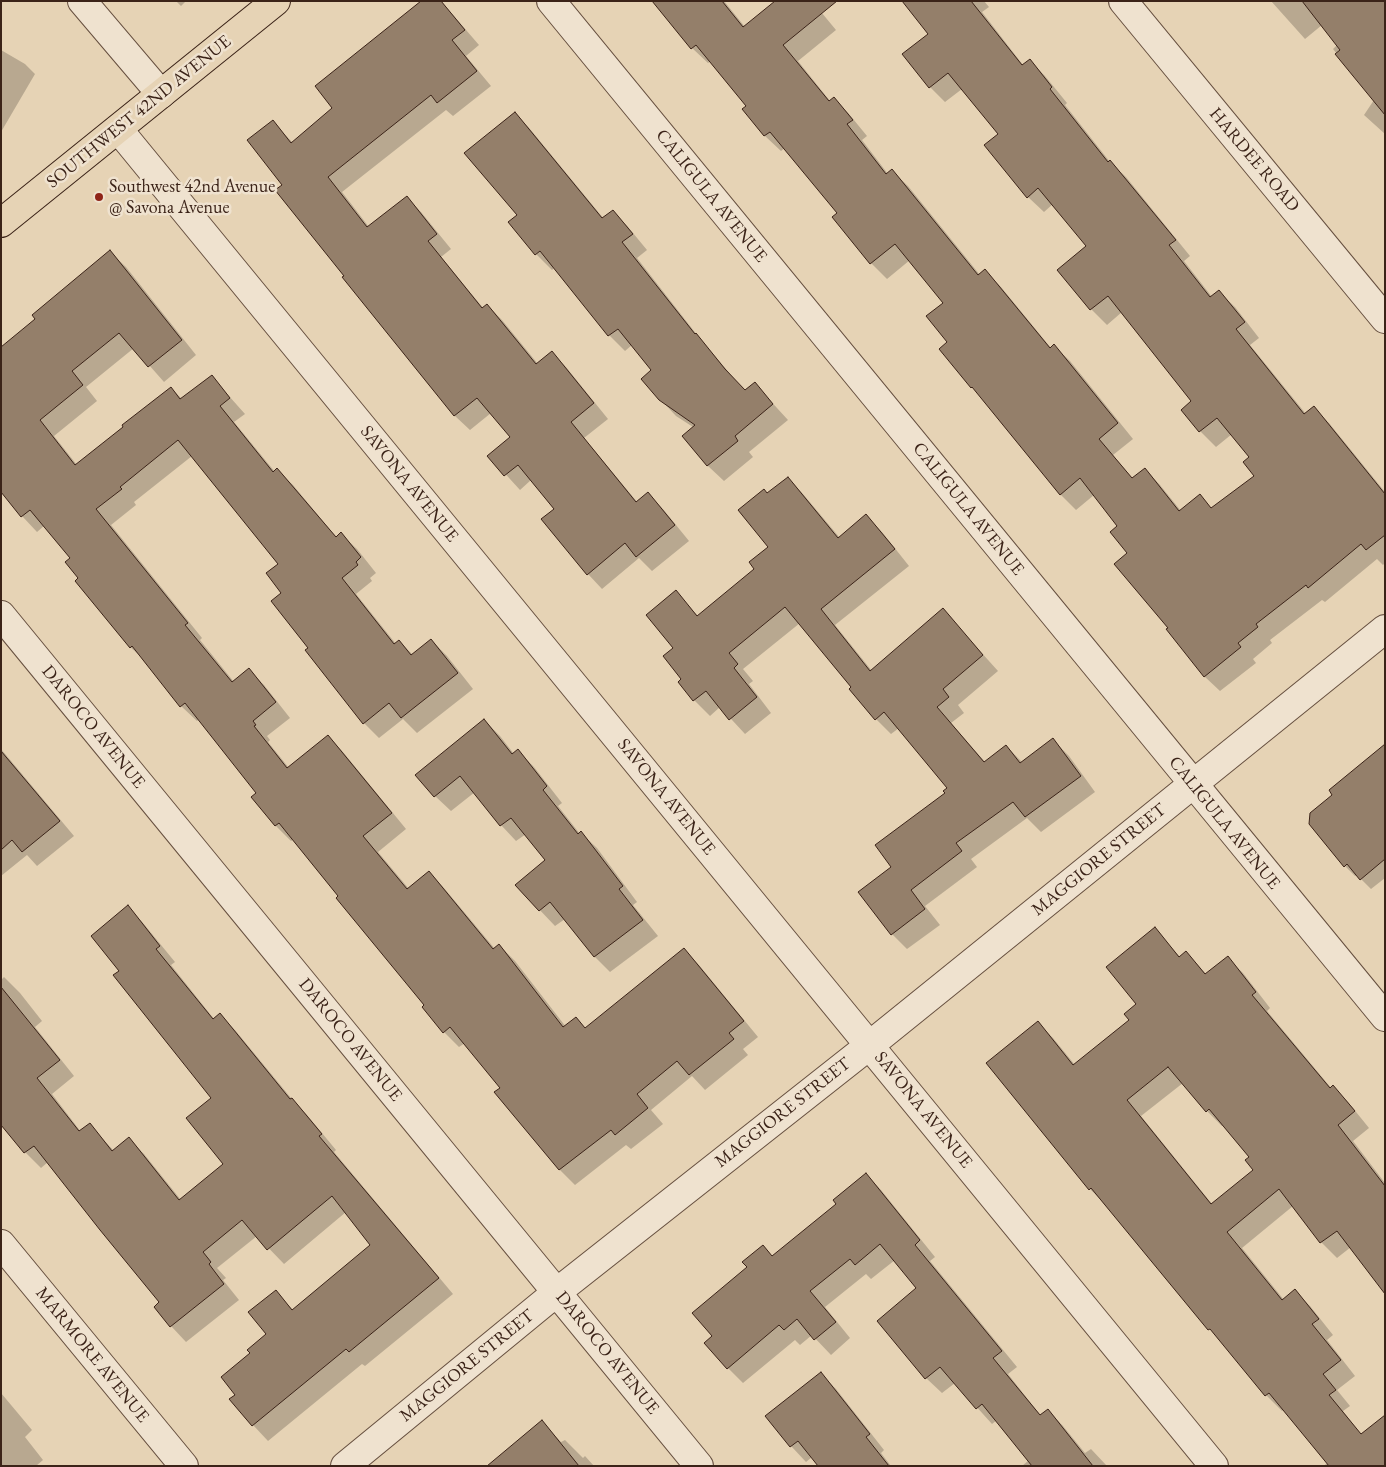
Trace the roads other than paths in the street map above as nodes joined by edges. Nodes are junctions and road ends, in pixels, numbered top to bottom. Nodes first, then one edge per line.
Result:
1 (82, 1) edge
2 (276, 1) edge
3 (551, 1) edge
4 (1123, 1) edge
5 (161, 94) junction
6 (118, 129) junction
7 (1, 223) edge
8 (1385, 319) edge
9 (1, 615) edge
10 (1385, 629) edge
11 (1193, 785) junction
12 (1385, 1017) edge
13 (870, 1045) junction
14 (1, 1244) edge
15 (557, 1292) junction
16 (184, 1466) edge
17 (345, 1466) edge
18 (699, 1466) edge
19 (1214, 1466) edge

1 - 5 street
2 - 5 main road, SOUTHWEST 42ND AVENUE
3 - 11 street, CALIGULA AVENUE
4 - 8 street, HARDEE ROAD
5 - 6 main road, SOUTHWEST 42ND AVENUE
6 - 7 main road, SOUTHWEST 42ND AVENUE
6 - 13 street, SAVONA AVENUE
9 - 15 street, DAROCO AVENUE
10 - 11 street, MAGGIORE STREET
11 - 12 street, CALIGULA AVENUE
11 - 13 street, MAGGIORE STREET
13 - 15 street, MAGGIORE STREET
13 - 19 street, SAVONA AVENUE
14 - 16 street, MARMORE AVENUE
15 - 17 street, MAGGIORE STREET
15 - 18 street, DAROCO AVENUE

